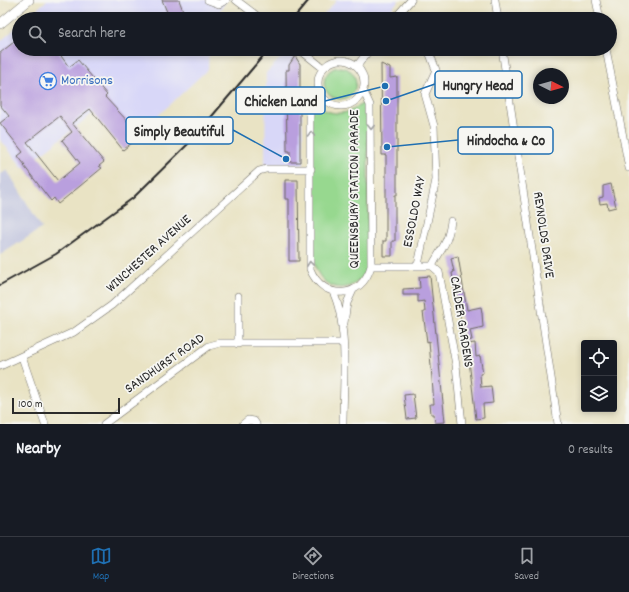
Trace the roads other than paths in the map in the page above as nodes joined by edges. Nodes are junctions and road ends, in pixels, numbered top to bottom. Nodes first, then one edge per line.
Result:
1 (29, 0) edge
2 (208, 0) edge
3 (226, 0) edge
4 (236, 0) edge
5 (411, 0) edge
6 (495, 0) edge
7 (596, 0) edge
8 (14, 12) edge
9 (252, 12) edge
10 (400, 12) edge
11 (497, 12) edge
12 (599, 12) edge
13 (12, 14) edge
14 (0, 24) edge
15 (308, 56) edge
16 (365, 56) edge
17 (432, 56) edge
18 (503, 56) edge
19 (607, 56) edge
20 (357, 66) junction
21 (323, 68) junction
22 (363, 90) junction
23 (319, 93) junction
24 (629, 168) edge
25 (311, 169) junction
26 (451, 221) dead end
27 (418, 265) junction
28 (371, 266) junction
29 (432, 266) junction
30 (353, 290) junction
31 (333, 292) junction
32 (238, 296) dead end
33 (343, 335) junction
34 (343, 343) junction
35 (238, 344) junction
36 (22, 357) junction
37 (0, 366) edge
38 (45, 424) edge
39 (104, 424) edge
40 (243, 424) edge
41 (256, 424) edge
42 (343, 424) edge
43 (462, 424) edge
44 (558, 424) edge

1 - 8 main road
2 - 3 street
4 - 9 street
5 - 10 street
6 - 11 street
7 - 12 street
13 - 14 main road
15 - 21 street
16 - 20 street
17 - 27 street, ESSOLDO WAY
18 - 44 street, REYNOLDS DRIVE
19 - 24 street
20 - 21 street
20 - 22 street
21 - 23 street
22 - 23 street
22 -> 28 street, QUEENSBURY STATION PARADE
25 -> 23 street
31 -> 25 street
25 - 36 street, WINCHESTER AVENUE
26 - 29 street
27 - 28 street, CALDER GARDENS
27 - 29 street, CALDER GARDENS
28 - 30 street, QUEENSBURY STATION PARADE
29 - 43 street, CALDER GARDENS
30 - 31 street
30 - 33 street
31 - 33 street
32 - 35 street
33 - 34 street
34 - 35 street, SANDHURST ROAD
34 - 42 street
35 - 39 street, SANDHURST ROAD
36 - 37 street, WINCHESTER AVENUE
36 - 38 street
40 - 41 street

